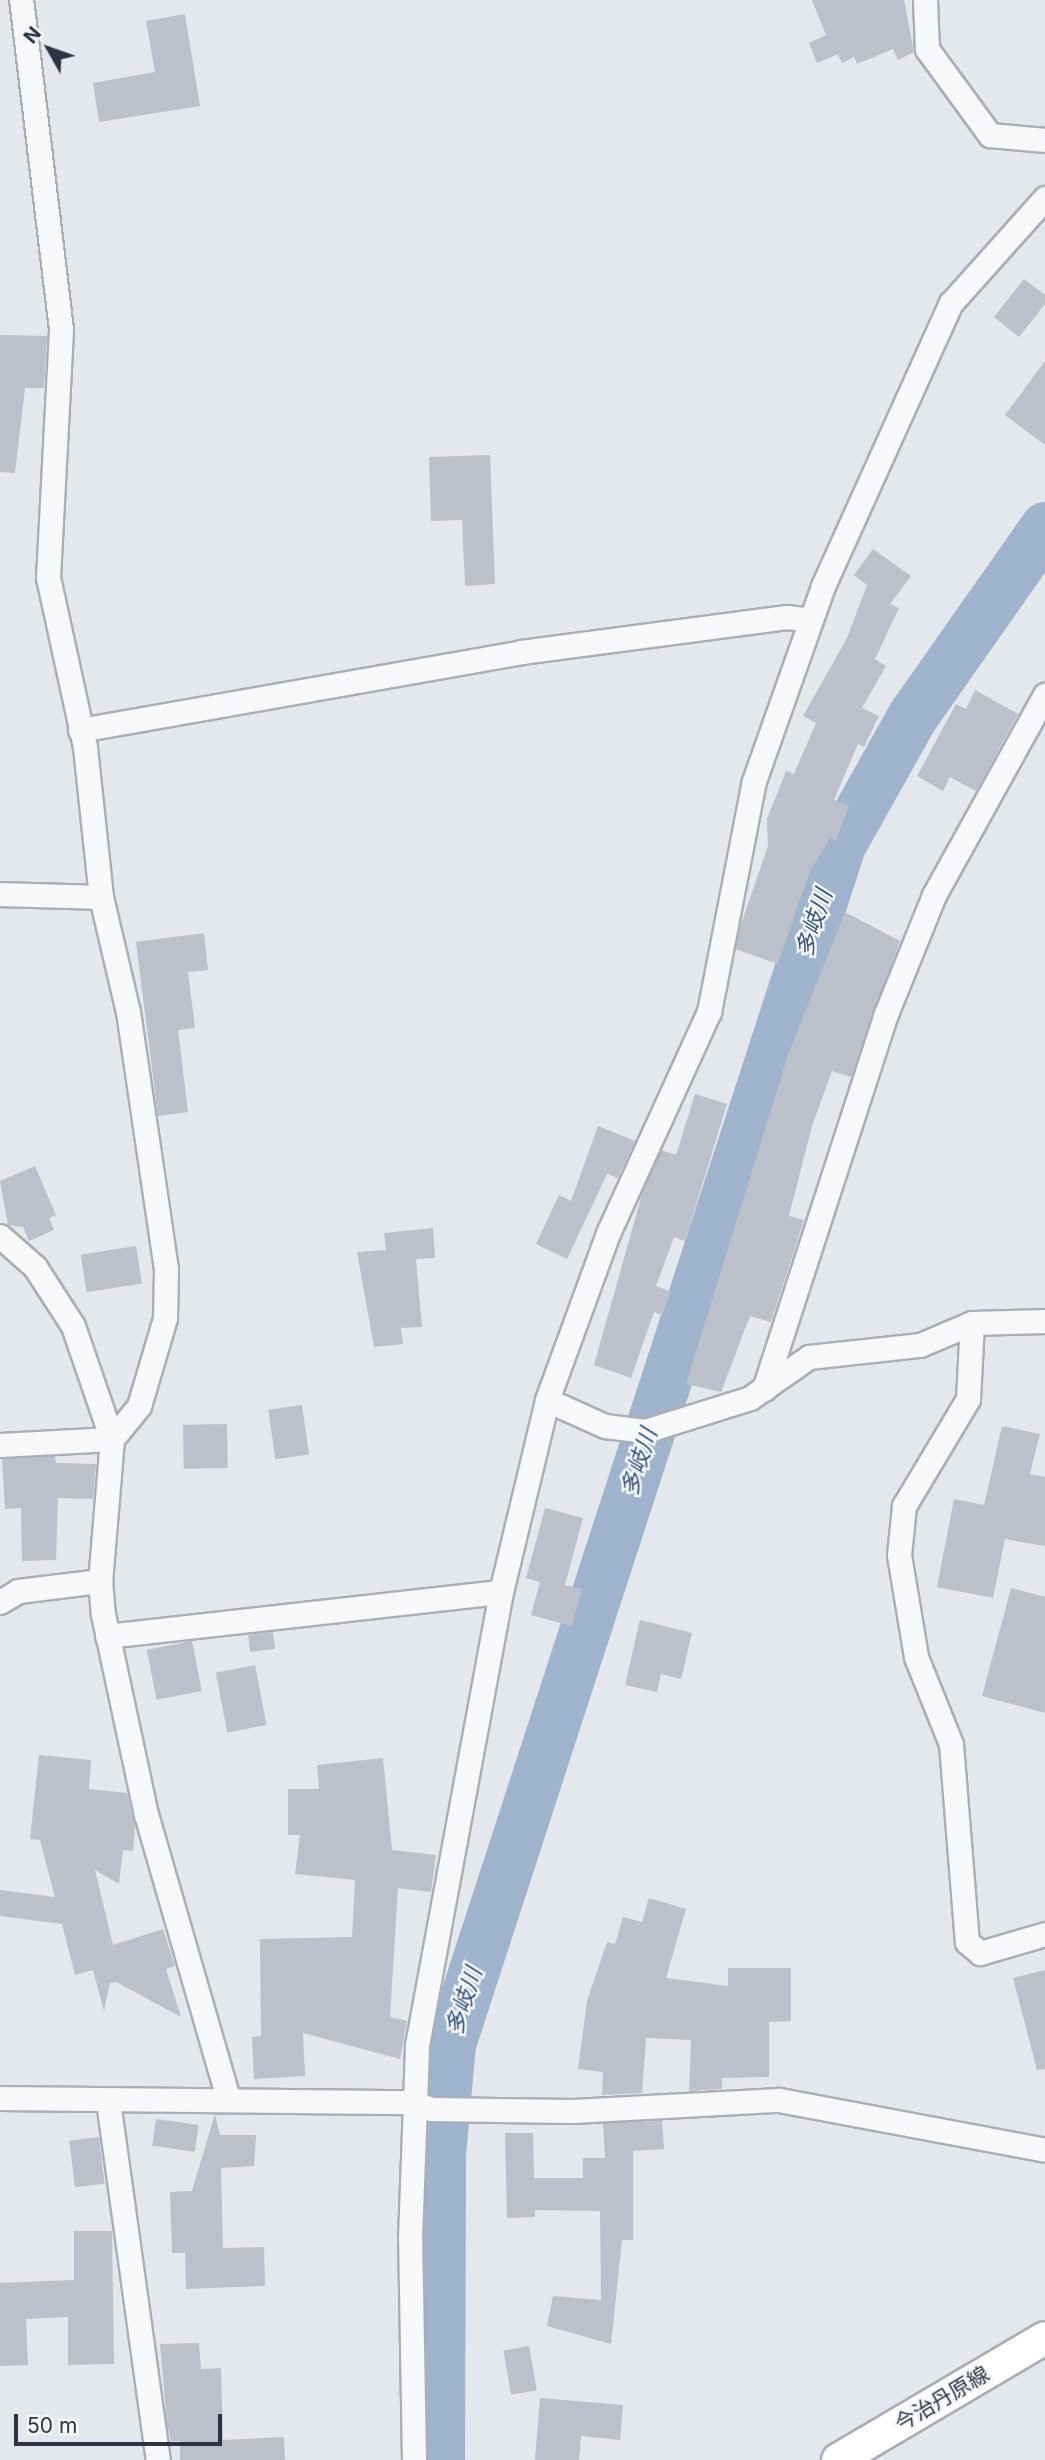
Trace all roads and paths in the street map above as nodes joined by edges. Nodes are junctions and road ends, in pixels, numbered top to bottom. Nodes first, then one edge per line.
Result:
1 (21, 0) edge
2 (925, 0) edge
3 (1045, 140) edge
4 (1045, 198) edge
5 (811, 620) junction
6 (1045, 695) edge
7 (80, 730) junction
8 (0, 894) edge
9 (102, 897) junction
10 (0, 1236) edge
11 (1045, 1321) edge
12 (972, 1323) junction
13 (764, 1389) junction
14 (547, 1399) junction
15 (112, 1439) junction
16 (0, 1445) edge
17 (100, 1581) junction
18 (501, 1592) junction
19 (0, 1601) edge
20 (107, 1636) junction
21 (1045, 1934) edge
22 (0, 2098) edge
23 (229, 2099) junction
24 (108, 2101) junction
25 (412, 2102) junction
26 (1045, 2150) edge
27 (1045, 2338) edge
28 (853, 2456) edge
29 (158, 2460) edge
30 (414, 2460) edge

1 - 7 street
2 - 3 street
4 - 5 street
5 - 7 street
5 - 14 street
6 - 13 street
7 - 9 street
8 - 9 street
9 - 15 street
10 - 15 street
11 - 12 street
12 - 13 street
12 - 21 street
13 - 14 street
14 - 18 street
15 - 16 street
15 - 17 street
17 - 19 street
17 - 20 street
18 - 20 street
18 - 25 street
20 - 23 street
22 - 24 street
23 - 24 street
23 - 25 street
24 - 29 street
25 - 26 street
25 - 30 street
27 - 28 main road, 今治丹原線

